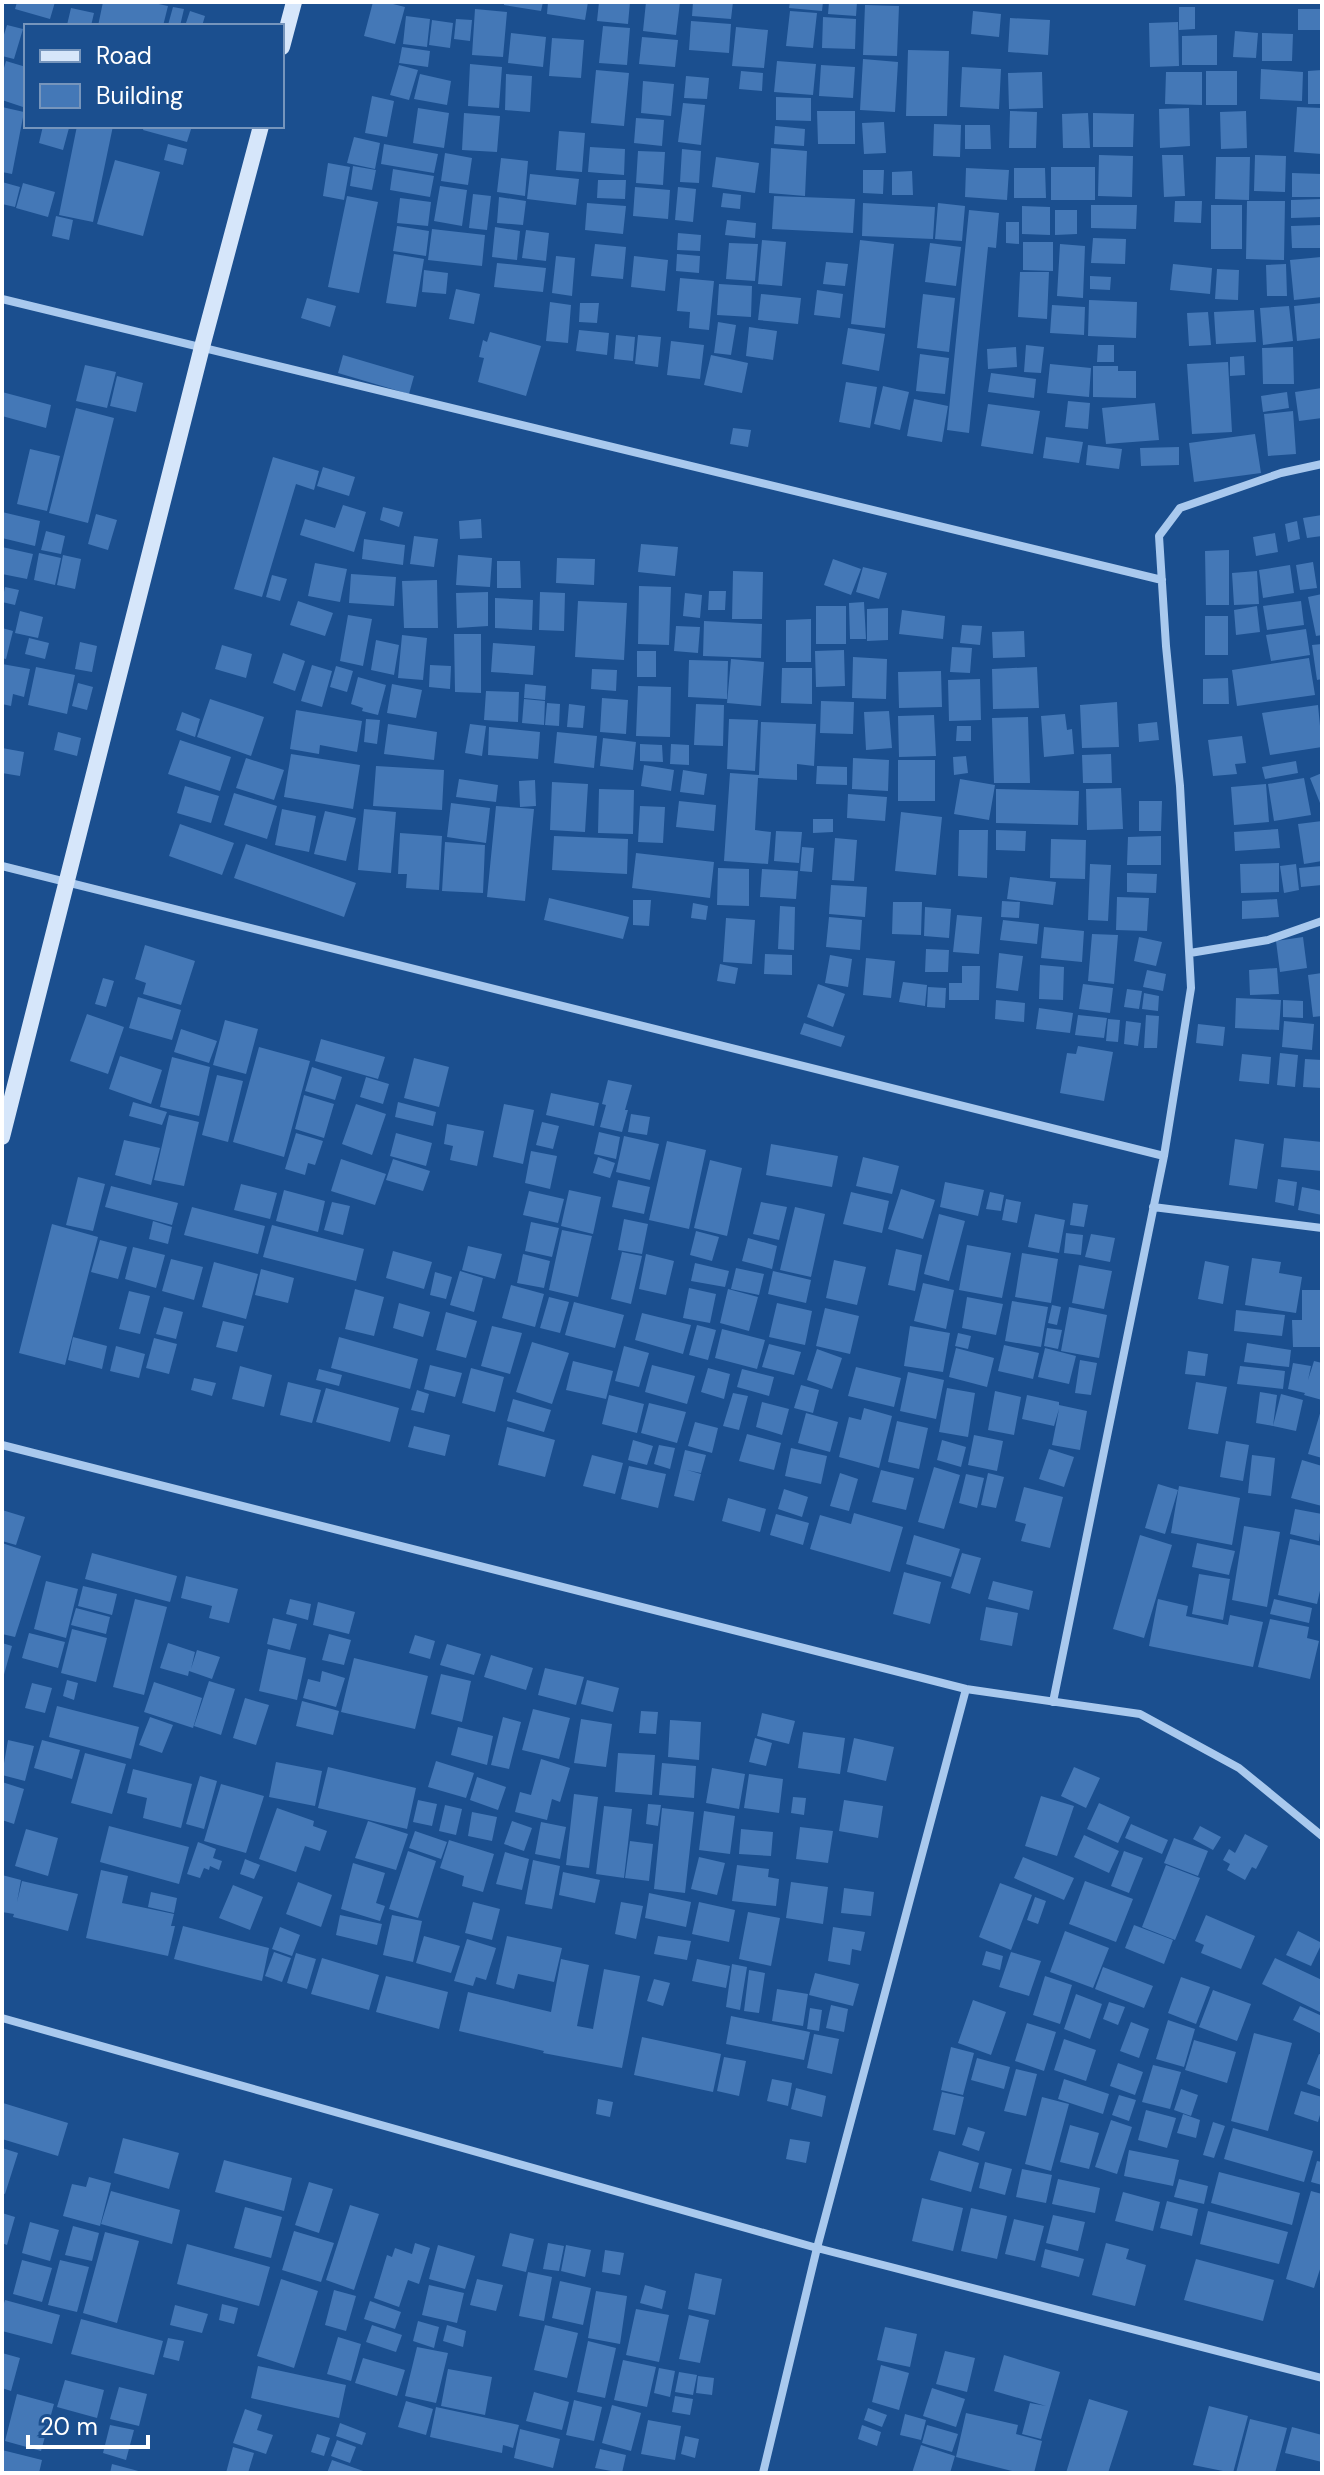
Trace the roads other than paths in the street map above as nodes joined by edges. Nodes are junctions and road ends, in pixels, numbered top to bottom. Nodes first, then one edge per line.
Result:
1 (294, 2) edge
2 (284, 40) edge
3 (260, 128) edge
4 (2, 299) edge
5 (202, 347) junction
6 (1322, 464) edge
7 (1162, 580) junction
8 (2, 866) edge
9 (66, 882) junction
10 (1322, 921) edge
11 (1190, 953) junction
12 (2, 1137) edge
13 (1164, 1156) junction
14 (1153, 1207) junction
15 (1322, 1228) edge
16 (2, 1445) edge
17 (966, 1689) junction
18 (1053, 1702) junction
19 (1322, 1836) edge
20 (2, 2018) edge
21 (817, 2248) junction
22 (1322, 2378) edge
23 (763, 2473) edge

1 - 2 main road
3 - 5 main road
4 - 5 street
5 - 7 street
5 - 9 main road
6 - 7 street
7 - 11 street
8 - 9 street
9 - 12 main road
9 - 13 street
10 - 11 street
11 - 13 street
13 - 14 street
14 - 15 street
14 - 18 street
16 - 17 street
17 - 18 street
17 - 21 street
18 - 19 street
20 - 21 street
21 - 22 street
21 - 23 street

